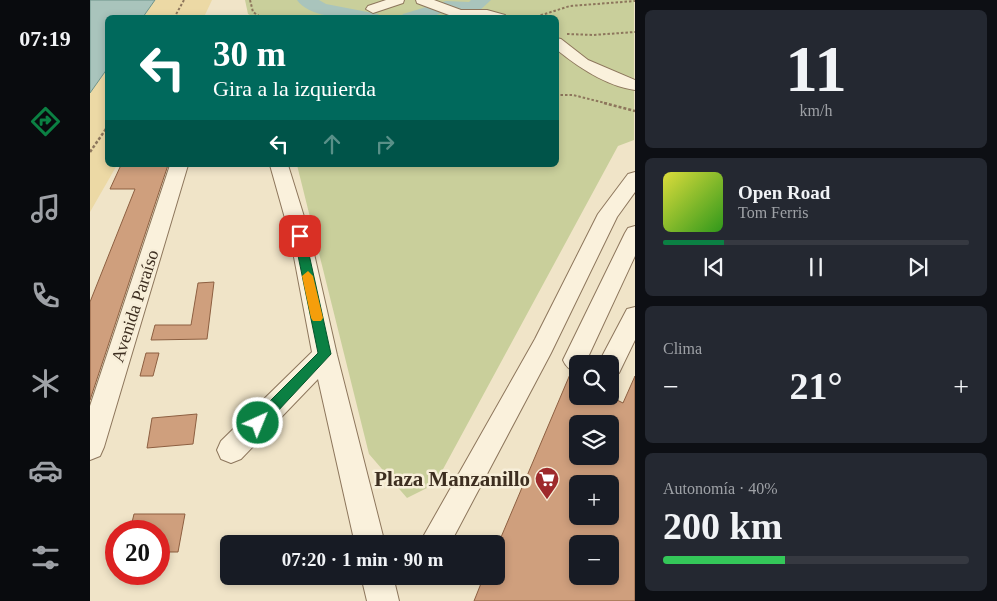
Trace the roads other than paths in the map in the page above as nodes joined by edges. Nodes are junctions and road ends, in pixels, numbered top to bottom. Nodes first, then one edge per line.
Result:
1 (398, 0) edge
2 (426, 1) edge
3 (373, 8) dead end
4 (490, 15) edge
5 (561, 38) edge
6 (634, 85) edge
7 (178, 167) edge
8 (280, 167) edge
9 (634, 178) edge
10 (608, 214) junction
11 (634, 224) edge
12 (634, 232) edge
13 (634, 316) edge
14 (543, 346) junction
15 (325, 354) junction
16 (582, 355) edge
17 (615, 355) edge
18 (569, 358) edge
19 (90, 447) edge
20 (231, 450) dead end
21 (368, 535) edge
22 (439, 535) edge
23 (379, 585) edge
24 (383, 601) edge

1 - 3 street
2 - 4 street
5 - 6 street
7 - 19 street, Avenida Paraíso
8 - 15 street
9 - 10 street
10 - 11 street
10 - 14 street
12 - 16 street
13 - 17 street
14 - 18 street
14 - 22 street
15 - 20 street
15 - 21 street
23 - 24 street

